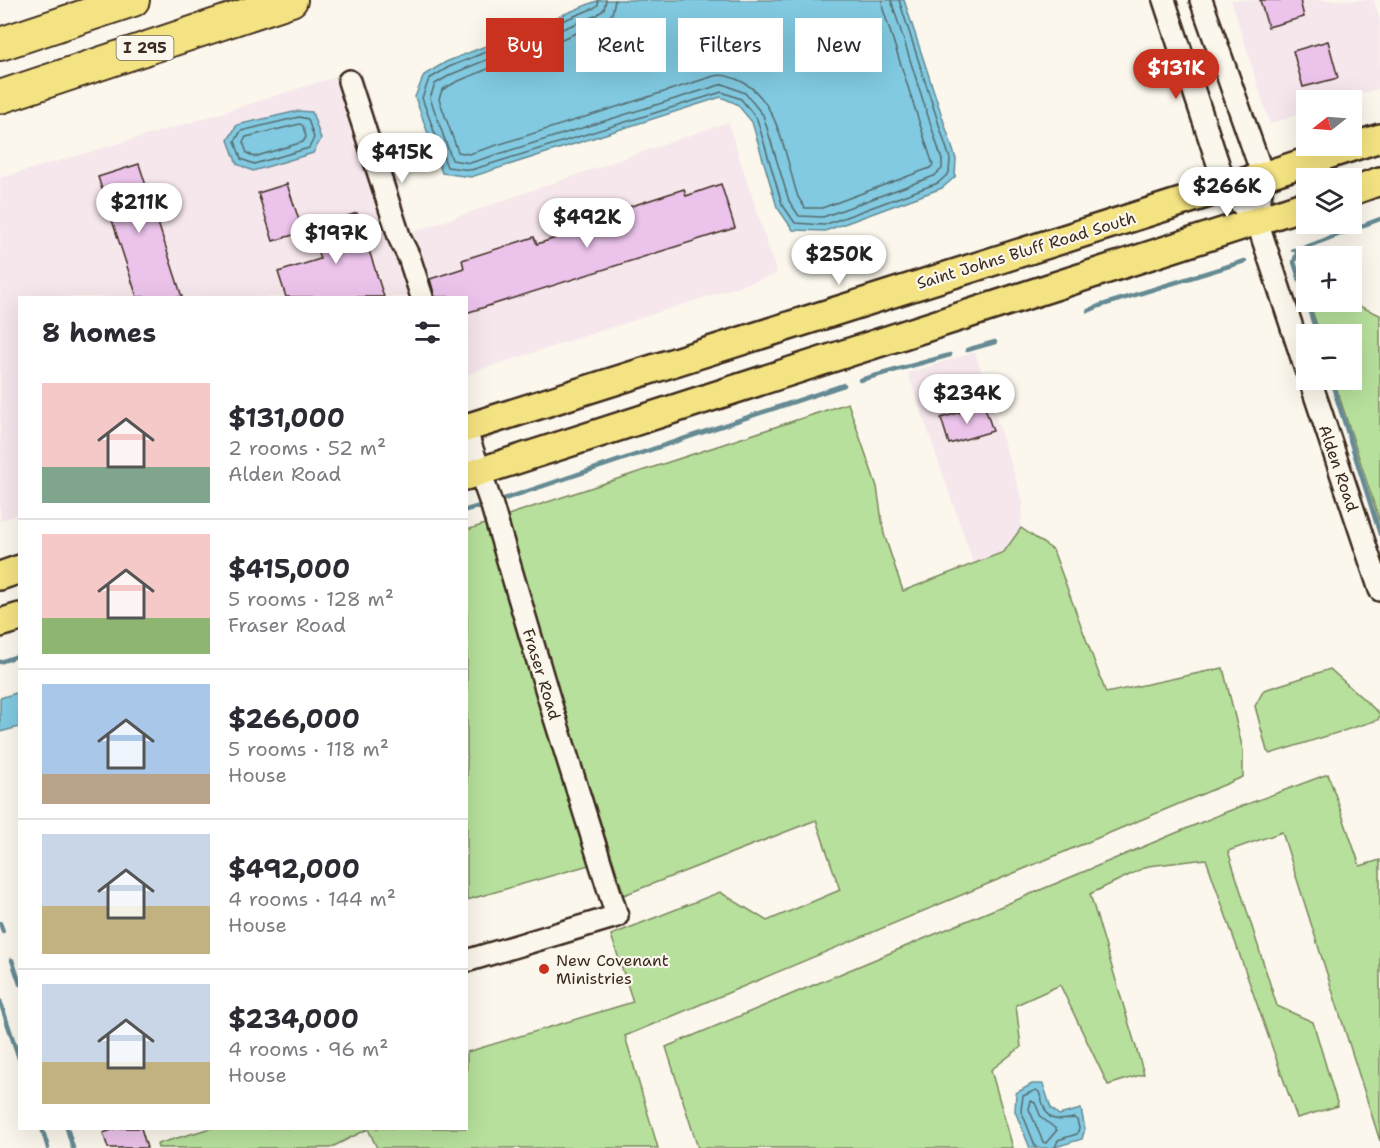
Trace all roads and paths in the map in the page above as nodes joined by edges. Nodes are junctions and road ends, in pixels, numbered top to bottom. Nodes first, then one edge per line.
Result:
1 (133, 0) edge
2 (291, 0) edge
3 (1164, 0) edge
4 (1201, 0) edge
5 (0, 44) edge
6 (349, 81) dead end
7 (0, 97) edge
8 (1380, 138) edge
9 (1263, 176) junction
10 (1380, 181) edge
11 (1362, 187) edge
12 (1226, 188) junction
13 (1296, 208) edge
14 (1257, 221) junction
15 (422, 296) edge
16 (1296, 340) edge
17 (1313, 390) edge
18 (468, 429) edge
19 (468, 443) edge
20 (473, 474) edge
21 (18, 570) edge
22 (0, 576) edge
23 (1380, 590) edge
24 (18, 618) edge
25 (0, 623) edge
26 (468, 960) edge

1 - 5 highway
2 - 7 highway, I 295
3 - 12 street
4 - 9 street
6 - 15 street
8 - 9 main road, Saint Johns Bluff Road South
9 - 12 main road, Saint Johns Bluff Road South
9 - 14 street
10 - 11 main road
12 - 14 street
12 - 18 main road, Saint Johns Bluff Road South
13 - 14 main road
14 - 16 street
14 - 20 main road
17 - 23 street, Alden Road
19 - 20 street, Fraser Road
20 - 26 street, Fraser Road
21 - 22 main road
24 - 25 main road

